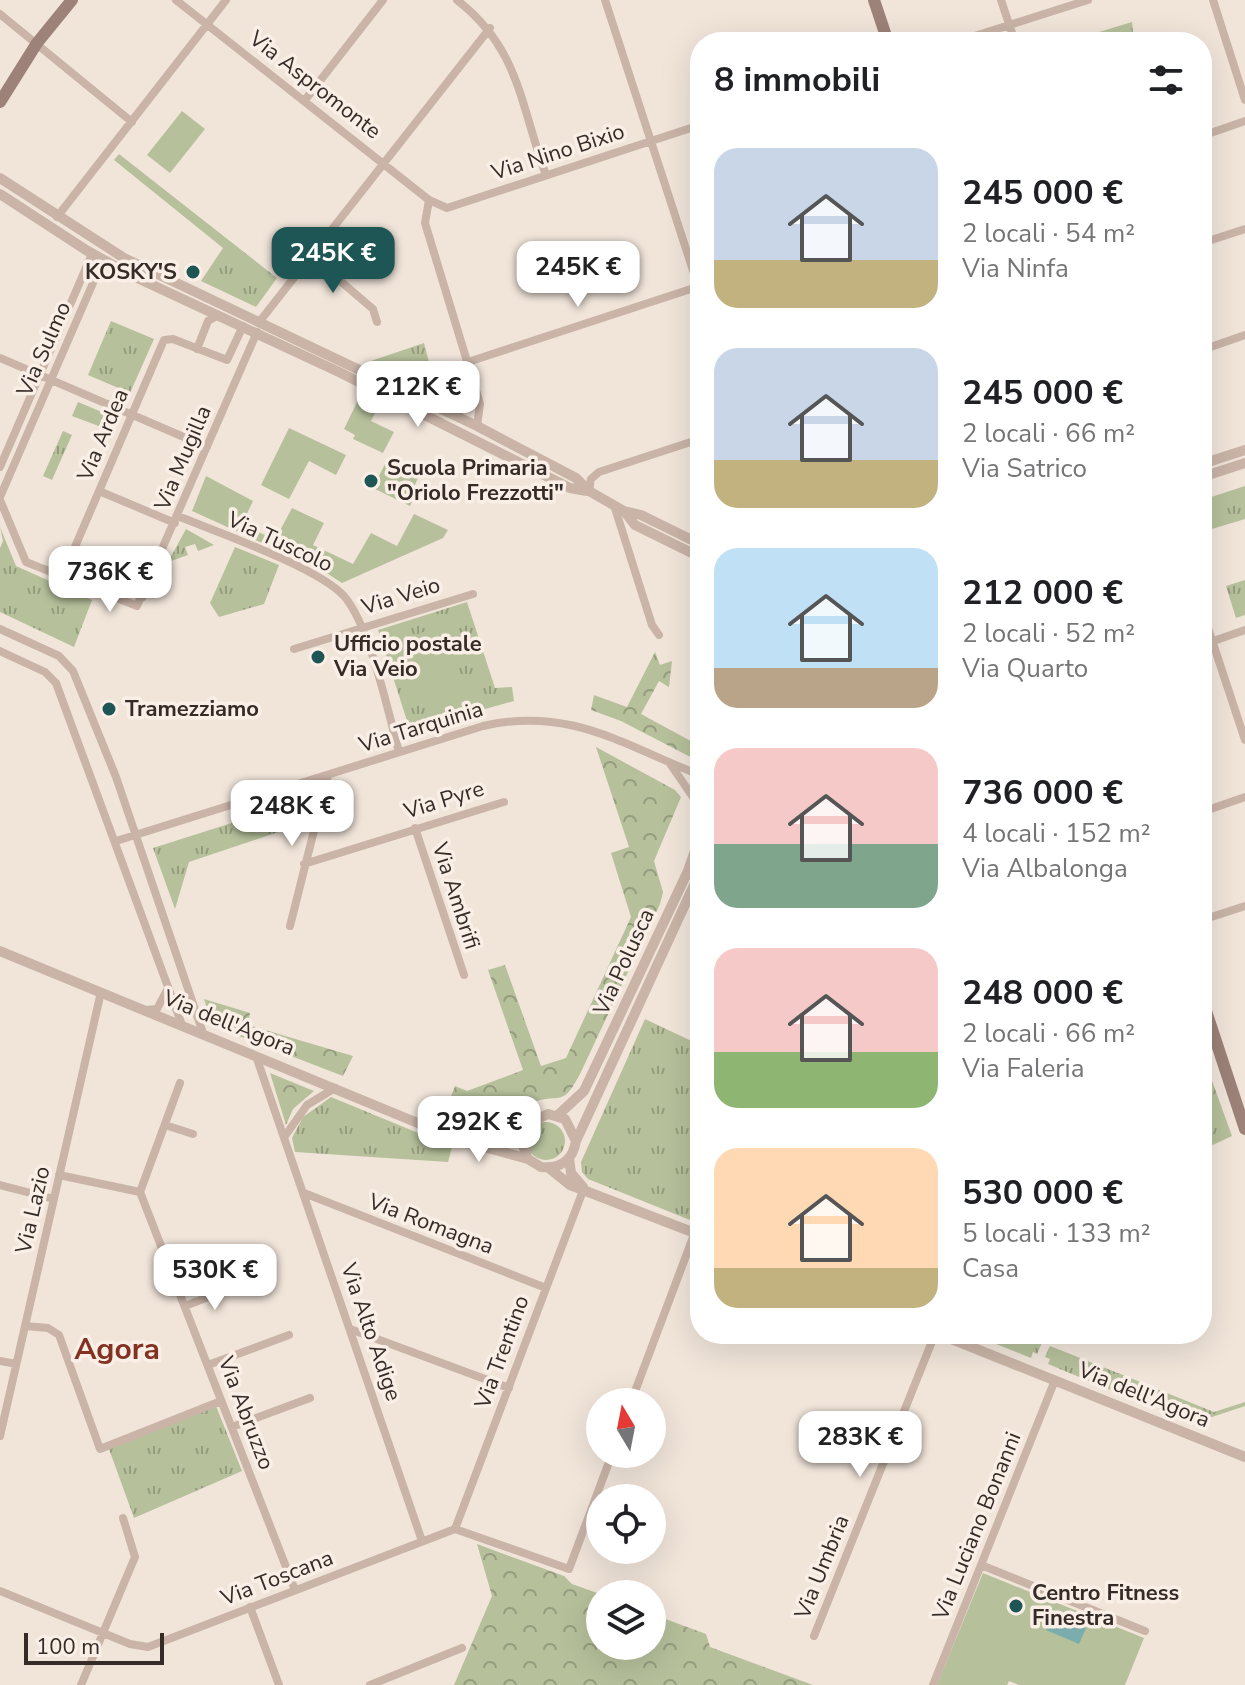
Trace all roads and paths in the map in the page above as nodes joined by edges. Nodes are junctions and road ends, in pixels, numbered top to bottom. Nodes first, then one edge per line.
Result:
1 (72, 0) edge
2 (176, 0) edge
3 (226, 0) edge
4 (383, 0) edge
5 (457, 0) edge
6 (605, 0) edge
7 (874, 0) edge
8 (1001, 0) edge
9 (1088, 0) edge
10 (1213, 0) edge
11 (0, 14) edge
12 (207, 24) junction
13 (1009, 25) junction
14 (490, 28) junction
15 (885, 32) edge
16 (987, 32) edge
17 (1011, 32) edge
18 (37, 43) junction
19 (305, 100) junction
20 (1245, 100) edge
21 (0, 102) edge
22 (1245, 121) edge
23 (132, 122) junction
24 (690, 128) edge
25 (1212, 133) edge
26 (651, 140) junction
27 (385, 163) junction
28 (546, 175) junction
29 (0, 178) edge
30 (0, 194) edge
31 (429, 200) junction
32 (57, 217) junction
33 (49, 227) junction
34 (1245, 229) edge
35 (1212, 240) edge
36 (98, 243) junction
37 (109, 249) junction
38 (92, 254) junction
39 (311, 256) junction
40 (103, 260) junction
41 (690, 260) edge
42 (690, 291) edge
43 (218, 315) junction
44 (377, 322) dead end
45 (243, 326) junction
46 (258, 327) junction
47 (1245, 335) edge
48 (1212, 347) edge
49 (197, 349) junction
50 (0, 358) edge
51 (468, 362) junction
52 (40, 375) junction
53 (50, 380) junction
54 (132, 415) junction
55 (477, 426) junction
56 (471, 437) junction
57 (690, 442) edge
58 (207, 447) junction
59 (1245, 450) edge
60 (1212, 461) edge
61 (1245, 463) edge
62 (0, 467) edge
63 (1212, 474) edge
64 (99, 491) junction
65 (589, 491) junction
66 (0, 499) edge
67 (619, 508) junction
68 (177, 519) junction
69 (690, 539) edge
70 (690, 552) edge
71 (68, 564) junction
72 (62, 577) junction
73 (473, 594) dead end
74 (143, 597) junction
75 (361, 627) junction
76 (0, 629) edge
77 (1245, 630) edge
78 (659, 635) dead end
79 (1212, 641) joint
80 (294, 649) dead end
81 (0, 651) edge
82 (1245, 740) edge
83 (399, 752) junction
84 (670, 765) junction
85 (690, 772) edge
86 (328, 775) junction
87 (116, 777) junction
88 (305, 782) junction
89 (96, 783) junction
90 (690, 793) edge
91 (1245, 797) edge
92 (504, 802) dead end
93 (1212, 809) edge
94 (318, 816) junction
95 (415, 828) junction
96 (135, 835) junction
97 (116, 841) junction
98 (304, 864) junction
99 (690, 865) edge
100 (690, 894) edge
101 (1245, 906) edge
102 (1212, 917) edge
103 (290, 926) dead end
104 (0, 951) edge
105 (177, 961) junction
106 (160, 967) junction
107 (464, 975) dead end
108 (167, 990) junction
109 (101, 992) junction
110 (144, 1010) junction
111 (182, 1025) junction
112 (1212, 1029) edge
113 (203, 1033) junction
114 (256, 1055) junction
115 (180, 1083) dead end
116 (336, 1088) junction
117 (558, 1115) junction
118 (165, 1125) junction
119 (525, 1127) junction
120 (1245, 1129) edge
121 (444, 1131) junction
122 (193, 1134) dead end
123 (504, 1134) junction
124 (285, 1136) junction
125 (576, 1141) junction
126 (499, 1153) junction
127 (569, 1158) junction
128 (528, 1159) junction
129 (549, 1168) junction
130 (59, 1175) junction
131 (0, 1185) edge
132 (584, 1188) junction
133 (140, 1192) junction
134 (304, 1193) junction
135 (54, 1199) junction
136 (690, 1231) edge
137 (690, 1252) edge
138 (234, 1287) dead end
139 (546, 1288) junction
140 (185, 1306) junction
141 (25, 1326) junction
142 (350, 1329) junction
143 (289, 1335) dead end
144 (933, 1344) edge
145 (963, 1344) edge
146 (0, 1361) edge
147 (16, 1364) junction
148 (208, 1365) junction
149 (1055, 1380) junction
150 (509, 1388) junction
151 (636, 1388) edge
152 (310, 1398) dead end
153 (221, 1401) junction
154 (232, 1427) junction
155 (0, 1436) edge
156 (1245, 1457) edge
157 (607, 1468) edge
158 (123, 1518) dead end
159 (455, 1529) junction
160 (422, 1541) junction
161 (981, 1565) junction
162 (295, 1590) junction
163 (0, 1591) edge
164 (250, 1607) junction
165 (1145, 1631) dead end
166 (102, 1633) junction
167 (814, 1636) dead end
168 (462, 1648) dead end
169 (81, 1685) edge
170 (279, 1685) edge
171 (370, 1685) edge
172 (933, 1685) edge

1 - 18 main road
2 - 12 street, Via Aspromonte
3 - 12 street
4 - 19 street
5 - 14 street
6 - 26 street
7 - 15 main road
8 - 13 street
9 - 13 street
10 - 20 street
11 - 18 street
12 - 19 street, Via Aspromonte
12 - 23 street
13 - 16 street
13 - 17 street
14 - 27 street, Via Mugilla
14 - 28 street
18 - 21 main road
18 - 23 street
19 - 27 street, Via Aspromonte
22 - 25 street
23 - 32 street
24 - 26 street, Via Nino Bixio
26 - 28 street, Via Nino Bixio
26 - 41 street
27 - 31 street, Via Aspromonte
27 - 39 street, Via Mugilla
28 - 31 street, Via Nino Bixio
29 - 32 street
30 - 33 street
31 - 51 street
32 - 33 street
32 - 36 street
33 - 38 street
34 - 35 street
36 - 37 street
36 - 38 street
37 - 40 street
37 - 46 street
38 - 40 street
38 - 52 street, Via Sulmo
39 - 44 street
39 - 46 street, Via Mugilla
40 - 43 street
40 - 53 street, Via Sulmo
42 - 51 street
43 - 45 street
43 - 49 street
45 - 46 street
45 - 49 street, Via Ardea
46 - 55 street
46 - 56 street
46 - 58 street, Via Mugilla
47 - 48 street
49 - 54 street, Via Ardea
50 - 52 street
51 - 55 street
52 - 53 street
52 - 62 street, Via Sulmo
53 - 54 street
53 - 66 street, Via Sulmo
54 - 58 street
54 - 64 street, Via Ardea
55 - 56 street
55 - 65 street
56 - 65 street
57 - 65 street
58 - 68 street, Via Mugilla
59 - 60 street
61 - 63 street
64 - 68 street, Via Tuscolo
64 - 71 street, Via Ardea
65 - 67 street
66 - 72 street
67 - 69 street
67 - 70 street
67 - 78 street
68 - 74 street, Via Mugilla
68 - 75 street, Via Tuscolo
71 - 72 street, Via Ardea
71 - 74 street
72 - 74 street
73 - 75 street, Via Veio
75 - 80 street, Via Veio
75 - 83 street, Via Tuscolo
76 - 87 street
77 - 79 street
79 - 82 street
81 - 89 street
83 - 84 street, Via Tarquinia
83 - 86 street, Via Tarquinia
84 - 85 street, Via Tarquinia
84 - 90 street, Via Tarquinia
86 - 88 street, Via Tarquinia
86 - 94 street
87 - 89 street
87 - 96 street
88 - 94 street
88 - 96 street, Via Tarquinia
89 - 97 street
91 - 93 street
92 - 95 street, Via Pyre
94 - 98 street
95 - 98 street, Via Pyre
95 - 107 street, Via Ambrifi
96 - 97 street, Via Tarquinia
96 - 105 street
97 - 106 street
98 - 103 street
99 - 117 street, Via Polusca
100 - 125 street, Via Polusca
101 - 102 street
104 - 109 street, Via dell'Agora
105 - 106 street
105 - 113 street
106 - 108 street
108 - 110 street
108 - 111 street
109 - 110 street, Via dell'Agora
109 - 130 street, Via Lazio
110 - 111 street, Via dell'Agora
111 - 113 street, Via dell'Agora
112 - 120 main road
113 - 114 street, Via dell'Agora
114 - 116 street, Via dell'Agora
114 - 124 street, Via Alto Adige
115 - 118 street
116 - 121 street, Via dell'Agora
116 - 124 street
117 - 119 street, Via dell'Agora
117 - 125 street
118 - 122 street
118 - 133 street
119 - 123 street, Via dell'Agora
119 - 128 street
121 - 123 street, Via dell'Agora
121 - 126 street, Via dell'Agora
123 - 126 street
124 - 134 street, Via Alto Adige
125 - 127 street
126 - 128 street, Via dell'Agora
127 - 129 street
127 - 132 street
128 - 129 street, Via dell'Agora
129 - 132 street, Via dell'Agora
130 - 133 street
130 - 135 street, Via Lazio
131 - 135 street
132 - 136 street, Via dell'Agora
132 - 139 street, Via Trentino
133 - 140 street, Via Abruzzo
134 - 139 street, Via Romagna
134 - 142 street, Via Alto Adige
135 - 141 street, Via Lazio
137 - 151 street
138 - 140 street
139 - 150 street, Via Trentino
140 - 148 street, Via Abruzzo
141 - 147 street, Via Lazio
141 - 153 street
142 - 150 street
142 - 160 street, Via Alto Adige
143 - 148 street
144 - 167 street, Via Umbria
145 - 149 street, Via dell'Agora
146 - 147 street
147 - 155 street, Via Lazio
148 - 153 street, Via Abruzzo
149 - 156 street, Via dell'Agora
149 - 161 street, Via Luciano Bonanni
150 - 159 street, Via Trentino
152 - 154 street
153 - 154 street, Via Abruzzo
154 - 162 street, Via Abruzzo
157 - 159 street
158 - 166 street
159 - 160 street, Via Toscana
160 - 162 street, Via Toscana
161 - 165 street
161 - 172 street, Via Luciano Bonanni
162 - 164 street, Via Toscana
163 - 166 street, Via Toscana
164 - 166 street, Via Toscana
164 - 170 street
166 - 169 street
168 - 171 street

